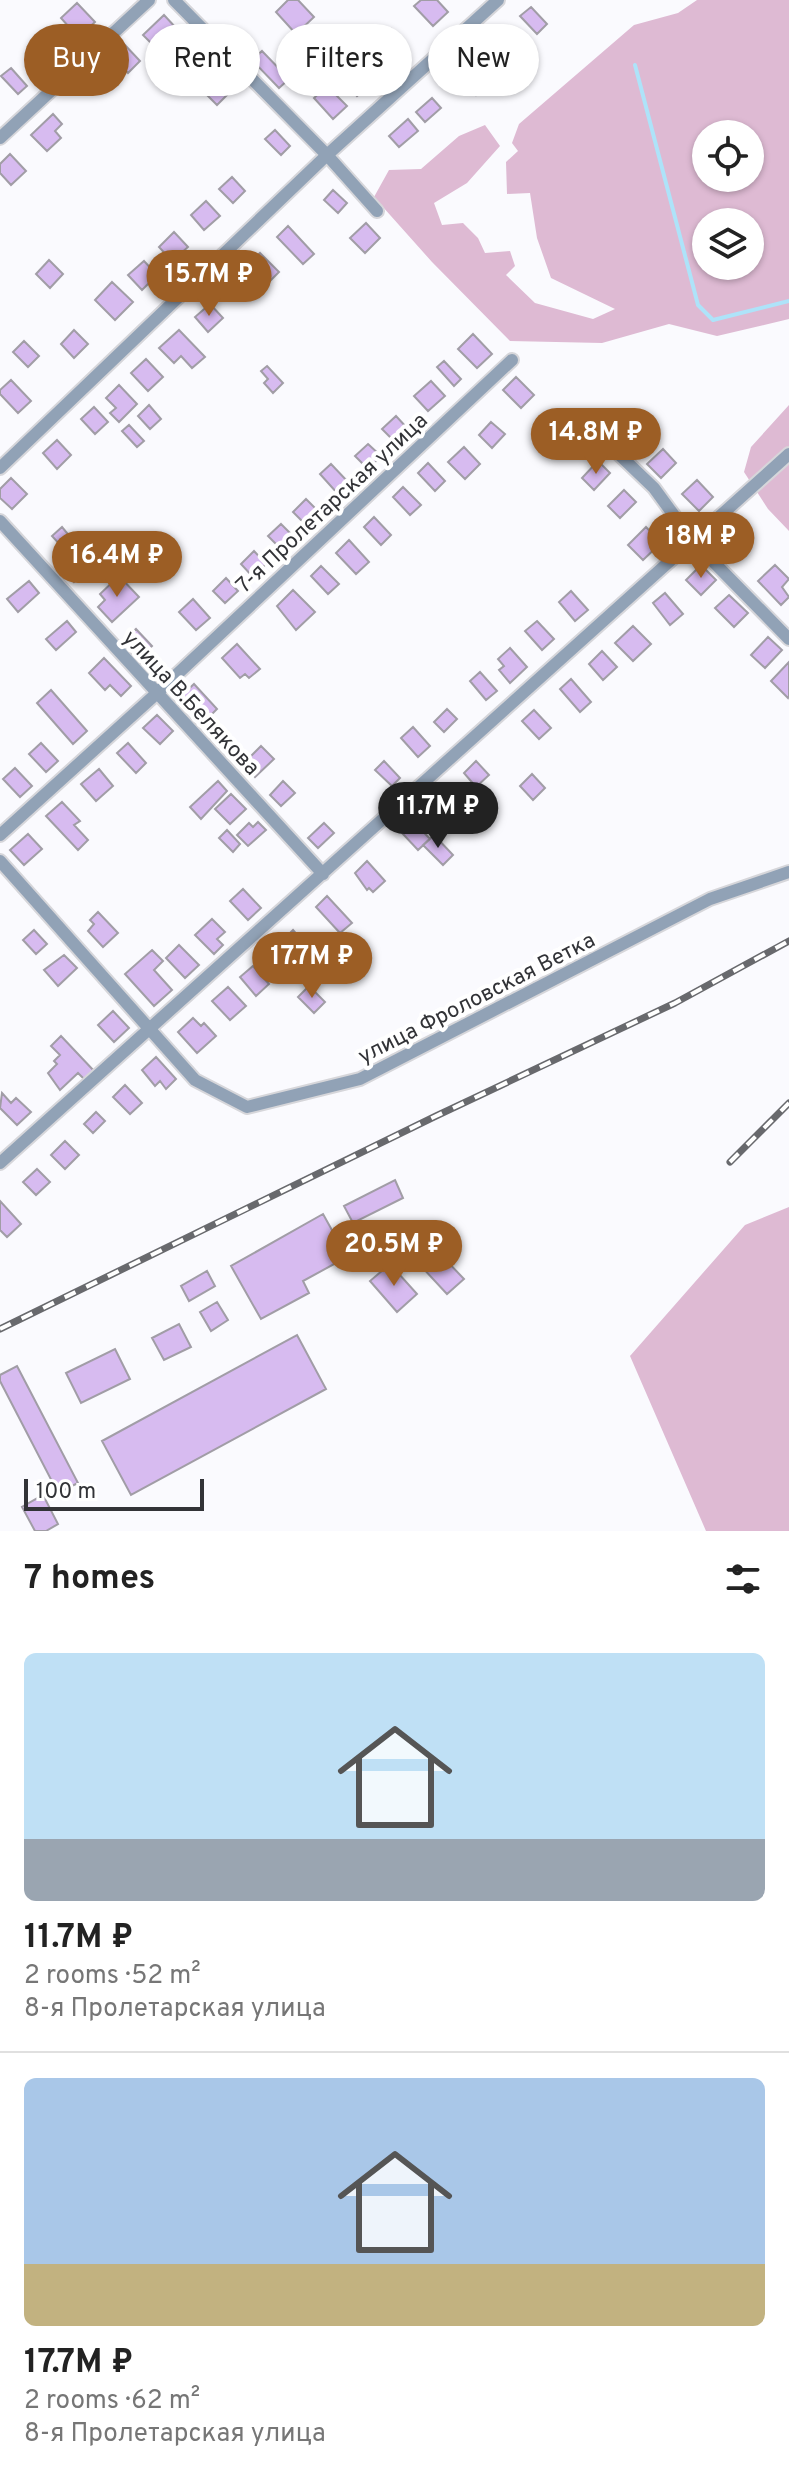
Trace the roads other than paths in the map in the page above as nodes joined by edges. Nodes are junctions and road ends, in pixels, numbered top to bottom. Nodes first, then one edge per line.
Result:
1 (149, 0) edge
2 (174, 0) edge
3 (498, 0) edge
4 (0, 138) edge
5 (327, 155) junction
6 (377, 211) dead end
7 (512, 360) dead end
8 (607, 443) dead end
9 (789, 454) edge
10 (0, 468) edge
11 (0, 521) edge
12 (692, 540) junction
13 (789, 639) edge
14 (156, 694) junction
15 (0, 835) edge
16 (0, 861) edge
17 (789, 872) edge
18 (323, 874) junction
19 (149, 1030) junction
20 (0, 1163) edge

1 - 4 street
2 - 5 street
3 - 5 street
5 - 6 street
5 - 10 street
7 - 14 street, 7-я Пролетарская улица
8 - 12 street
9 - 12 street
11 - 14 street, улица В.Белякова
12 - 13 street
12 - 18 street
14 - 15 street, 7-я Пролетарская улица
14 - 18 street, улица В.Белякова
16 - 19 street, улица Фроловская Ветка
17 - 19 street, улица Фроловская Ветка
18 - 19 street
19 - 20 street

